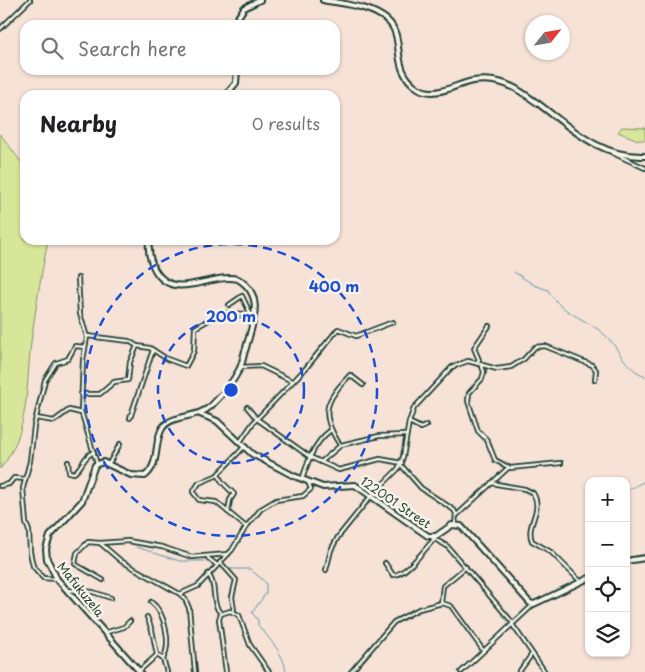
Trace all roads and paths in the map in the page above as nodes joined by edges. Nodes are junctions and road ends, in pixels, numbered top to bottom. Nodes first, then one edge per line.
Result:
1 (30, 0) edge
2 (260, 0) edge
3 (323, 0) edge
4 (236, 20) edge
5 (0, 29) edge
6 (237, 75) edge
7 (230, 90) edge
8 (613, 153) junction
9 (640, 156) junction
10 (645, 156) edge
11 (637, 163) junction
12 (645, 168) edge
13 (150, 245) edge
14 (78, 278) dead end
15 (229, 305) dead end
16 (251, 315) junction
17 (393, 322) dead end
18 (253, 326) junction
19 (489, 326) dead end
20 (87, 336) junction
21 (136, 346) junction
22 (85, 347) junction
23 (153, 350) junction
24 (478, 362) junction
25 (241, 367) junction
26 (595, 380) dead end
27 (292, 381) junction
28 (363, 385) dead end
29 (81, 394) junction
30 (247, 407) dead end
31 (81, 412) junction
32 (199, 414) junction
33 (36, 418) junction
34 (130, 418) dead end
35 (257, 419) junction
36 (409, 422) junction
37 (427, 425) dead end
38 (331, 430) junction
39 (406, 435) junction
40 (239, 443) junction
41 (120, 444) dead end
42 (340, 445) junction
43 (244, 447) junction
44 (94, 452) junction
45 (310, 456) junction
46 (68, 462) dead end
47 (321, 462) junction
48 (561, 463) dead end
49 (96, 464) junction
50 (401, 464) junction
51 (108, 465) junction
52 (509, 468) junction
53 (218, 475) junction
54 (25, 479) junction
55 (302, 480) junction
56 (308, 482) junction
57 (492, 482) junction
58 (0, 486) edge
59 (371, 496) junction
60 (228, 512) junction
61 (456, 516) junction
62 (455, 524) junction
63 (246, 527) junction
64 (432, 538) junction
65 (100, 544) junction
66 (228, 554) junction
67 (206, 557) junction
68 (645, 558) edge
69 (630, 560) edge
70 (220, 562) junction
71 (385, 563) dead end
72 (217, 565) junction
73 (466, 567) junction
74 (326, 570) dead end
75 (208, 574) junction
76 (57, 579) junction
77 (103, 580) dead end
78 (585, 580) edge
79 (581, 582) junction
80 (67, 590) junction
81 (180, 594) junction
82 (111, 598) dead end
83 (151, 602) dead end
84 (441, 603) junction
85 (534, 604) junction
86 (234, 611) junction
87 (221, 614) junction
88 (147, 617) dead end
89 (130, 621) dead end
90 (513, 623) junction
91 (104, 632) junction
92 (483, 650) junction
93 (532, 654) junction
94 (157, 656) junction
95 (163, 659) junction
96 (268, 670) edge
97 (196, 671) edge
98 (140, 672) edge
99 (167, 672) edge
100 (226, 672) edge
101 (264, 672) edge
102 (351, 672) edge
103 (461, 672) edge
104 (519, 672) edge
105 (545, 672) edge

1 - 5 street
2 - 4 main road
3 - 8 main road
6 - 7 main road
8 - 9 main road
8 - 11 street
9 - 10 main road
9 - 11 street
11 - 12 street
13 - 18 main road
14 - 20 street
15 - 16 street
16 - 18 street
16 - 23 street
17 - 27 street
18 - 25 main road
19 - 24 street
20 - 21 street
20 - 22 street
21 - 23 street
21 - 29 street
22 - 29 street
22 - 33 street
23 - 34 street
24 - 26 street
24 - 36 street
24 - 52 street
25 - 27 street
25 - 32 main road
27 - 35 street
28 - 38 street
29 - 31 street
30 - 35 street
31 - 33 street
31 - 44 street
32 - 40 main road, 122001 Street
32 - 51 main road
33 - 54 street
35 - 40 street
35 - 45 street
36 - 37 street
36 - 39 street
38 - 42 street
38 - 45 street
39 - 42 street
39 - 50 street
40 - 43 main road, 122001 Street
41 - 51 street
42 - 47 street
43 - 53 street
43 - 55 main road, 122001 Street
44 - 46 street
44 - 49 street
45 - 47 street
45 - 55 street
47 - 50 street
48 - 52 street
49 - 51 main road
49 - 76 main road, Mafukuzela
50 - 59 street
50 - 61 street
52 - 57 street
53 - 60 street
53 - 60 street
54 - 58 street
54 - 76 street
55 - 56 main road, 122001 Street
56 - 59 main road, 122001 Street
56 - 63 street
57 - 61 street
57 - 79 street
59 - 64 main road, 122001 Street
59 - 74 street
60 - 63 street
61 - 62 street
62 - 64 main road, 122001 Street
62 - 85 main road
63 - 66 street
64 - 71 street
64 - 73 street
65 - 67 street
65 - 77 street
65 - 81 street
66 - 67 street
66 - 70 street
67 - 72 street
68 - 69 main road
70 - 72 street
70 - 86 street
72 - 75 street
73 - 84 street
73 - 90 street
75 - 81 street
75 - 87 street
76 - 80 main road, Mafukuzela
78 - 79 main road
79 - 85 main road
80 - 82 street
80 - 91 main road, Mafukuzela
81 - 97 street
83 - 95 street
84 - 92 street
84 - 102 street
85 - 90 street
86 - 87 street
86 - 96 street
87 - 100 street
88 - 94 street
89 - 91 street
90 - 92 street
90 - 93 street
91 - 98 main road, Mafukuzela
92 - 103 street
93 - 104 street
93 - 105 street
94 - 95 street
94 - 98 street
95 - 99 street
96 - 101 street

